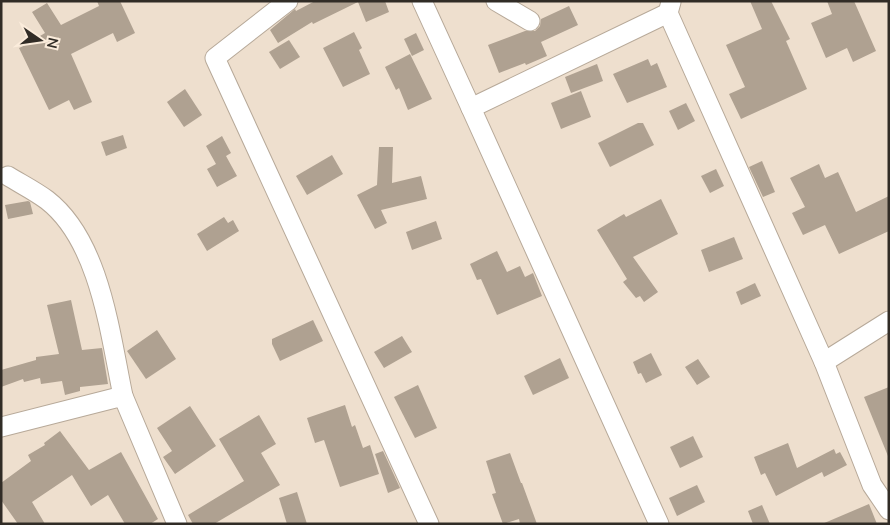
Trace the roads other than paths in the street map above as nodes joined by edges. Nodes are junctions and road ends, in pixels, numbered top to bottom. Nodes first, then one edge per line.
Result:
1 (288, 1) edge
2 (422, 1) edge
3 (496, 1) edge
4 (669, 7) edge
5 (530, 21) dead end
6 (471, 108) junction
7 (8, 176) dead end
8 (889, 321) edge
9 (824, 362) junction
10 (123, 396) junction
11 (1, 427) edge
12 (889, 510) edge
13 (177, 524) edge
14 (429, 524) edge
15 (659, 524) edge

1 - 14 street
2 - 6 street
3 - 5 street
4 - 6 street
4 - 9 street
6 - 15 street
7 - 10 street
8 - 9 street
9 - 12 street
10 - 11 street
10 - 13 street

